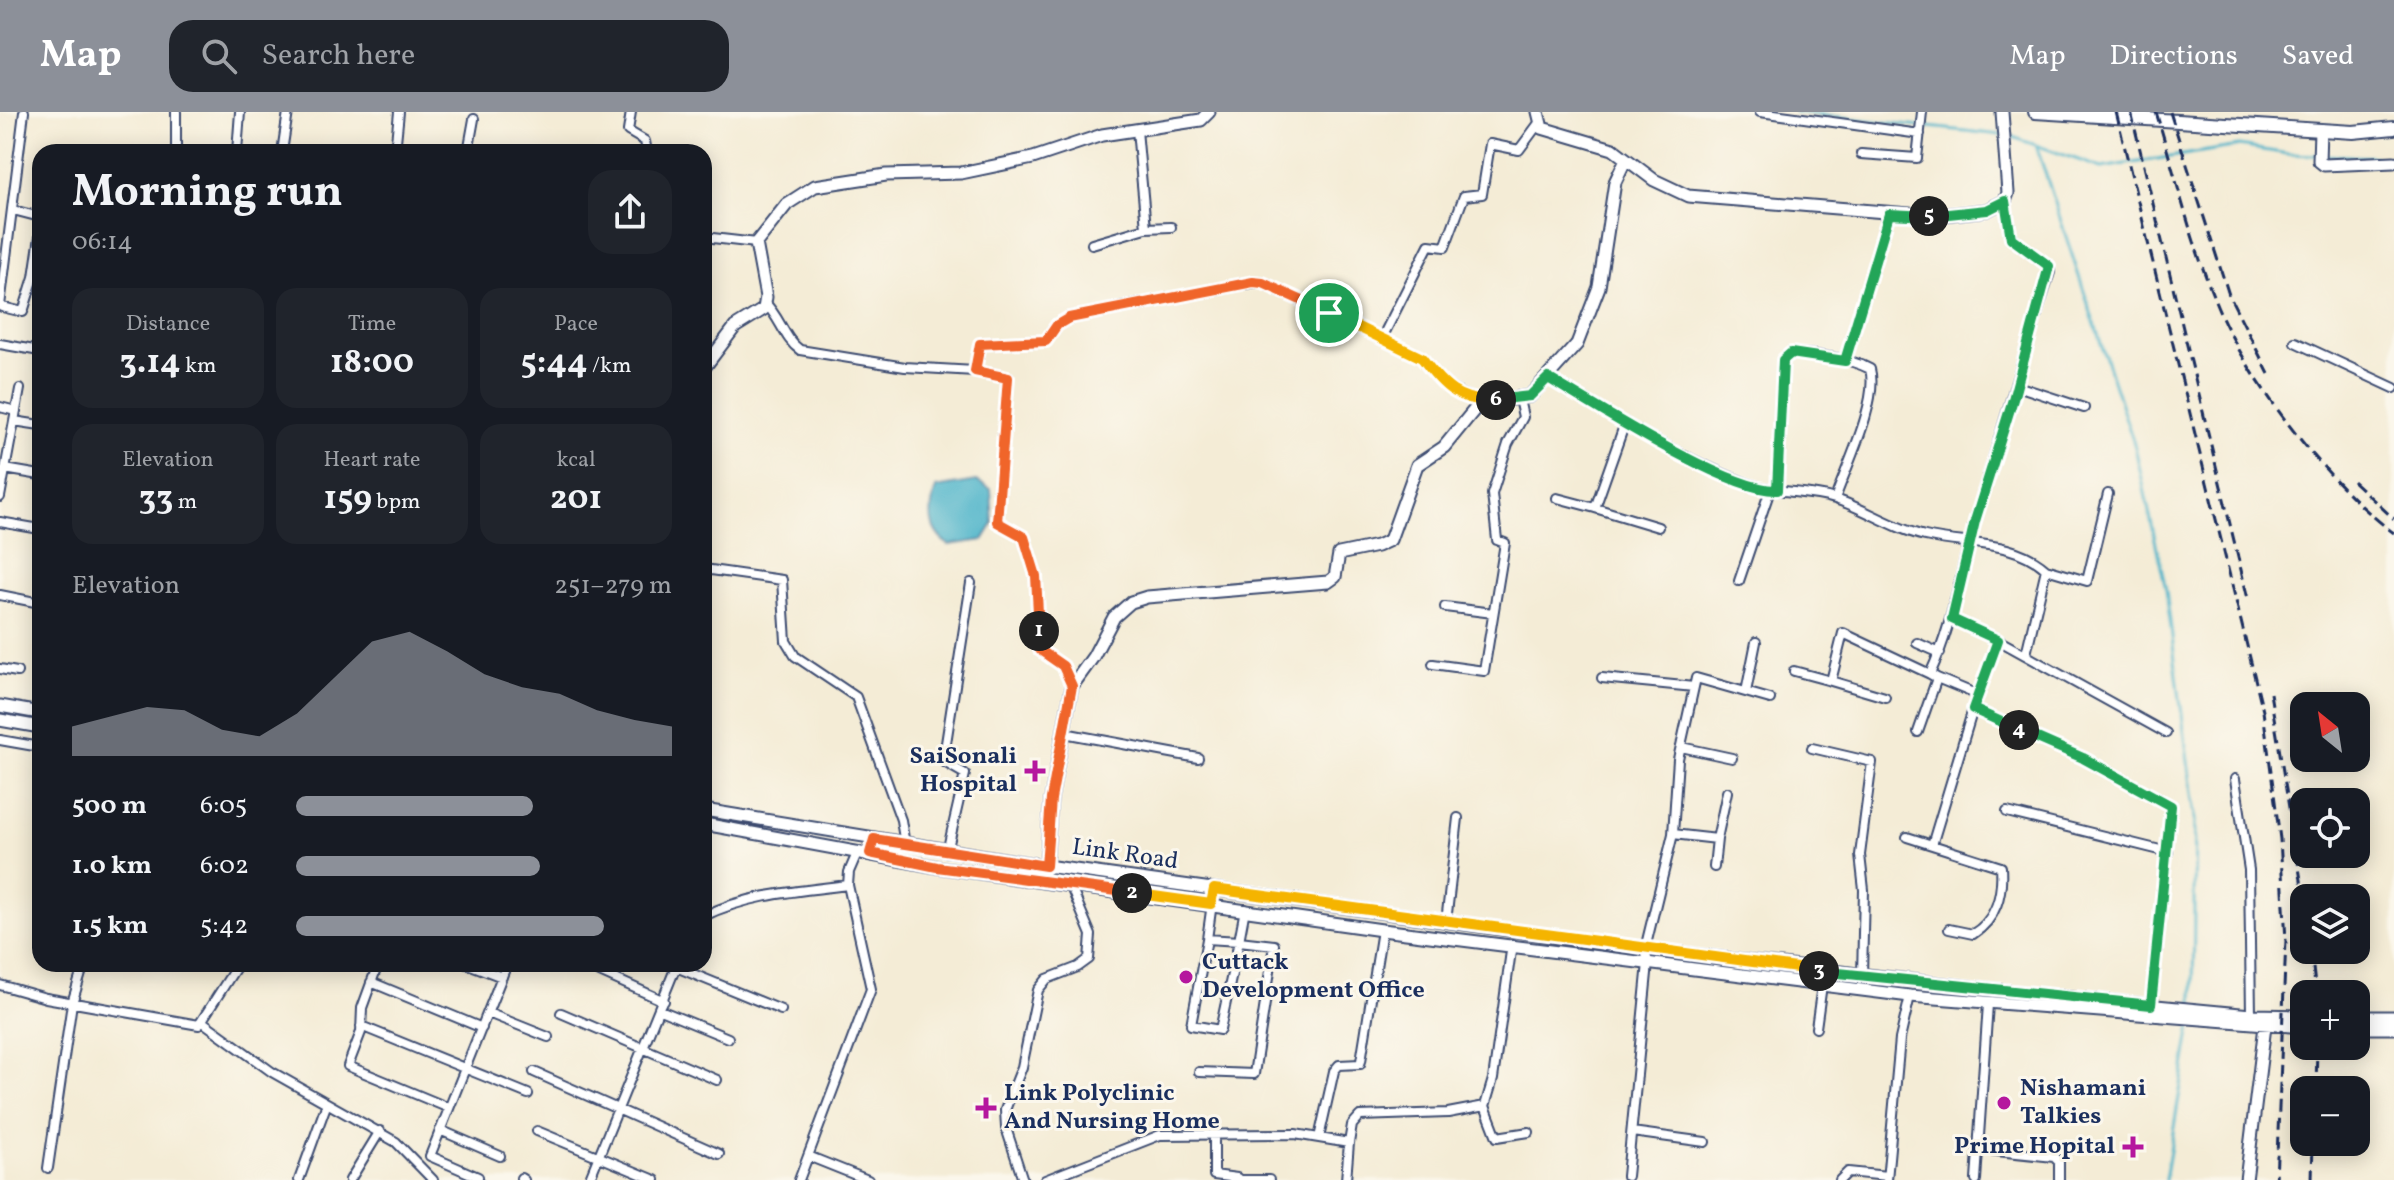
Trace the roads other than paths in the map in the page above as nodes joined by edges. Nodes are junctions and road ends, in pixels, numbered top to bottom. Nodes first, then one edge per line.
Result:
1 (24, 112) edge
2 (176, 112) edge
3 (240, 112) edge
4 (288, 112) edge
5 (399, 112) edge
6 (631, 112) edge
7 (1209, 112) edge
8 (1760, 112) edge
9 (2002, 112) edge
10 (2035, 112) edge
11 (1922, 114) edge
12 (1538, 118) edge
13 (474, 119) dead end
14 (2394, 128) edge
15 (1137, 130) junction
16 (2320, 130) junction
17 (1920, 132) junction
18 (176, 144) edge
19 (238, 144) edge
20 (283, 144) edge
21 (396, 144) edge
22 (469, 144) edge
23 (646, 144) edge
24 (1861, 154) dead end
25 (1625, 161) junction
26 (2394, 162) edge
27 (2005, 201) junction
28 (13, 210) junction
29 (1889, 214) junction
30 (32, 215) edge
31 (1171, 227) dead end
32 (1146, 228) junction
33 (712, 238) edge
34 (756, 243) junction
35 (1092, 244) dead end
36 (32, 283) edge
37 (765, 303) junction
38 (1, 306) edge
39 (1382, 338) junction
40 (2295, 342) dead end
41 (0, 344) edge
42 (32, 350) edge
43 (712, 356) edge
44 (1845, 361) junction
45 (975, 371) junction
46 (1548, 378) junction
47 (2017, 386) junction
48 (2394, 388) edge
49 (20, 389) dead end
50 (1519, 399) junction
51 (1482, 403) junction
52 (0, 407) edge
53 (2084, 408) dead end
54 (16, 411) junction
55 (14, 421) junction
56 (1625, 423) junction
57 (32, 424) edge
58 (4, 449) edge
59 (5, 469) junction
60 (32, 474) edge
61 (1774, 490) junction
62 (2108, 494) dead end
63 (0, 497) edge
64 (1557, 498) dead end
65 (1835, 499) junction
66 (1595, 508) junction
67 (0, 522) edge
68 (1658, 527) dead end
69 (32, 528) edge
70 (1970, 540) junction
71 (2046, 569) junction
72 (712, 570) edge
73 (1739, 581) dead end
74 (971, 583) dead end
75 (0, 595) edge
76 (32, 601) edge
77 (1445, 607) dead end
78 (1493, 613) junction
79 (1952, 619) junction
80 (1998, 640) junction
81 (1756, 642) dead end
82 (1917, 643) dead end
83 (1940, 653) junction
84 (2026, 654) junction
85 (1433, 664) dead end
86 (0, 669) edge
87 (1794, 671) dead end
88 (17, 672) dead end
89 (1934, 676) junction
90 (1602, 678) dead end
91 (1831, 681) junction
92 (1072, 686) junction
93 (1694, 687) junction
94 (1746, 692) junction
95 (1978, 695) junction
96 (1885, 697) dead end
97 (1770, 699) dead end
98 (0, 706) edge
99 (1973, 709) junction
100 (32, 712) edge
101 (0, 720) edge
102 (32, 726) edge
103 (1918, 732) dead end
104 (1064, 733) junction
105 (2166, 733) dead end
106 (0, 740) edge
107 (32, 746) edge
108 (1681, 747) junction
109 (1812, 748) dead end
110 (1198, 758) dead end
111 (1732, 758) dead end
112 (2235, 779) dead end
113 (1727, 792) dead end
114 (712, 811) edge
115 (2007, 812) dead end
116 (1458, 818) dead end
117 (712, 825) edge
118 (1673, 834) junction
119 (1907, 837) dead end
120 (874, 839) junction
121 (1717, 839) junction
122 (905, 845) junction
123 (1932, 845) junction
124 (864, 852) junction
125 (947, 852) junction
126 (2168, 852) junction
127 (1046, 866) junction
128 (1714, 867) dead end
129 (848, 885) junction
130 (1070, 885) junction
131 (1214, 889) junction
132 (1211, 904) junction
133 (1245, 909) junction
134 (712, 913) edge
135 (1446, 922) junction
136 (1949, 929) dead end
137 (1382, 930) junction
138 (1207, 939) junction
139 (1239, 941) junction
140 (1512, 944) junction
141 (1645, 949) junction
142 (1648, 963) junction
143 (82, 972) edge
144 (233, 972) edge
145 (375, 972) edge
146 (489, 972) edge
147 (504, 972) edge
148 (597, 972) edge
149 (674, 972) edge
150 (693, 972) edge
151 (1862, 976) junction
152 (502, 977) junction
153 (371, 982) junction
154 (0, 985) edge
155 (1822, 985) junction
156 (1910, 996) junction
157 (72, 1003) junction
158 (1988, 1004) junction
159 (2151, 1005) junction
160 (662, 1006) junction
161 (781, 1010) dead end
162 (488, 1013) junction
163 (561, 1013) dead end
164 (2174, 1013) junction
165 (2251, 1015) junction
166 (2202, 1016) junction
167 (2290, 1016) edge
168 (2370, 1017) edge
169 (2394, 1017) edge
170 (203, 1022) junction
171 (361, 1026) junction
172 (2265, 1026) junction
173 (2290, 1027) edge
174 (482, 1028) junction
175 (1816, 1028) dead end
176 (2370, 1028) edge
177 (2394, 1028) edge
178 (548, 1037) dead end
179 (728, 1038) dead end
180 (644, 1049) junction
181 (465, 1069) junction
182 (534, 1072) dead end
183 (1199, 1072) dead end
184 (717, 1080) dead end
185 (528, 1094) dead end
186 (327, 1103) junction
187 (1485, 1106) junction
188 (449, 1108) junction
189 (619, 1110) junction
190 (440, 1130) junction
191 (380, 1131) junction
192 (537, 1131) dead end
193 (1529, 1132) dead end
194 (1632, 1132) junction
195 (1214, 1134) junction
196 (1319, 1138) junction
197 (1705, 1142) dead end
198 (1349, 1143) junction
199 (1978, 1149) junction
200 (719, 1154) dead end
201 (600, 1155) junction
202 (500, 1156) dead end
203 (808, 1156) junction
204 (48, 1168) dead end
205 (1627, 1176) dead end
206 (478, 1177) dead end
207 (1887, 1178) edge
208 (1237, 1179) edge
209 (299, 1180) edge
210 (350, 1180) edge
211 (433, 1180) edge
212 (589, 1180) edge
213 (655, 1180) edge
214 (799, 1180) edge
215 (868, 1180) edge
216 (1023, 1180) edge
217 (1045, 1180) edge
218 (1269, 1180) edge
219 (1346, 1180) edge
220 (1840, 1180) edge
221 (1976, 1180) edge
222 (2059, 1180) edge
223 (2246, 1180) edge

1 - 28 street
2 - 18 street
3 - 19 street
4 - 20 street
5 - 21 street
6 - 23 street
7 - 15 main road
8 - 17 street
9 - 27 main road
10 - 16 main road
11 - 17 street
12 - 25 main road
12 - 39 street
13 - 22 street
14 - 16 main road
15 - 32 street
15 - 34 main road
16 - 26 main road
17 - 24 street
25 - 29 main road
25 - 46 main road
27 - 29 main road
27 - 47 street
28 - 30 street
28 - 38 street
29 - 44 street
31 - 32 street
32 - 35 street
33 - 34 street
34 - 37 main road
36 - 38 street
37 - 43 main road
37 - 45 street
39 - 45 street
39 - 51 street
40 - 48 street
41 - 42 street
44 - 61 street
44 - 65 street
45 - 92 street
46 - 50 main road
46 - 56 street
47 - 53 street
47 - 70 street
49 - 54 street
50 - 51 main road
50 - 78 street
51 - 92 main road
52 - 54 street
54 - 55 street
55 - 57 street
55 - 58 street
56 - 61 street
56 - 66 street
58 - 59 street
59 - 60 street
59 - 63 street
61 - 65 street
61 - 73 street
62 - 71 street
64 - 66 street
65 - 70 street
66 - 68 street
67 - 69 street
70 - 71 street
70 - 79 street
71 - 84 street
72 - 122 street
74 - 125 street
75 - 76 street
77 - 78 street
78 - 85 street
79 - 80 street
79 - 83 street
80 - 84 street
80 - 95 street
81 - 94 street
82 - 83 street
83 - 89 street
84 - 105 street
86 - 88 street
87 - 91 street
89 - 91 street
89 - 95 street
89 - 103 street
90 - 93 street
91 - 96 street
92 - 104 main road
93 - 94 street
93 - 108 street
94 - 97 street
95 - 99 street
98 - 100 main road
99 - 123 street
99 - 126 street
101 - 102 main road
104 - 110 street
104 - 127 main road
106 - 107 street
108 - 111 street
108 - 118 street
109 - 151 street
112 - 165 street
113 - 121 street
114 - 120 main road, Link Road
115 - 126 street
116 - 135 street
117 - 124 main road, Link Road
118 - 121 street
118 - 141 street
119 - 123 street
120 - 122 main road, Link Road
120 - 124 main road
121 - 128 street
122 - 125 main road, Link Road
123 - 136 street
124 - 129 street
124 - 130 main road, Link Road
125 - 127 main road, Link Road
126 - 159 street
127 - 131 main road, Link Road
129 - 134 street
129 - 203 street
130 - 132 main road, Link Road
130 - 216 street
131 - 132 street
131 - 135 main road, Link Road
132 - 133 main road, Link Road
132 - 138 street
133 - 137 main road, Link Road
133 - 139 street
135 - 141 main road, Link Road
137 - 140 main road, Link Road
137 - 196 street
138 - 139 street
138 - 139 street
139 - 183 street
140 - 142 main road, Link Road
140 - 187 street
141 - 142 street
141 - 151 main road, Link Road
142 - 155 main road, Link Road
142 - 194 street
143 - 157 street
144 - 170 street
145 - 153 street
146 - 152 street
147 - 152 street
148 - 160 street
149 - 160 street
150 - 161 street
151 - 159 main road, Link Road
152 - 162 street
153 - 171 street
153 - 174 street
154 - 157 street
155 - 156 main road, Link Road
155 - 175 street
156 - 158 main road, Link Road
156 - 207 street
157 - 170 street
157 - 204 street
158 - 164 main road, Link Road
158 - 199 street
159 - 164 main road, Link Road
160 - 179 street
160 - 180 street
162 - 174 street
162 - 178 street
163 - 180 street
164 - 166 main road, Link Road
165 - 166 main road, Link Road
165 - 167 main road, Link Road
166 - 172 main road, Link Road
168 - 169 main road
170 - 186 street
171 - 181 street
171 - 188 street
172 - 173 main road, Link Road
172 - 223 main road
174 - 181 street
176 - 177 main road
180 - 184 street
180 - 189 street
181 - 185 street
181 - 188 street
182 - 189 street
186 - 191 street
186 - 209 street
187 - 193 street
187 - 198 street
188 - 190 street
189 - 200 street
189 - 201 street
190 - 202 street
190 - 206 street
191 - 210 street
191 - 211 street
192 - 201 street
194 - 197 street
194 - 205 street
195 - 196 street
195 - 208 street
195 - 217 street
196 - 198 street
198 - 219 street
199 - 221 street
199 - 222 street
201 - 212 street
201 - 213 street
203 - 214 street
203 - 215 street
207 - 220 street
208 - 218 street

